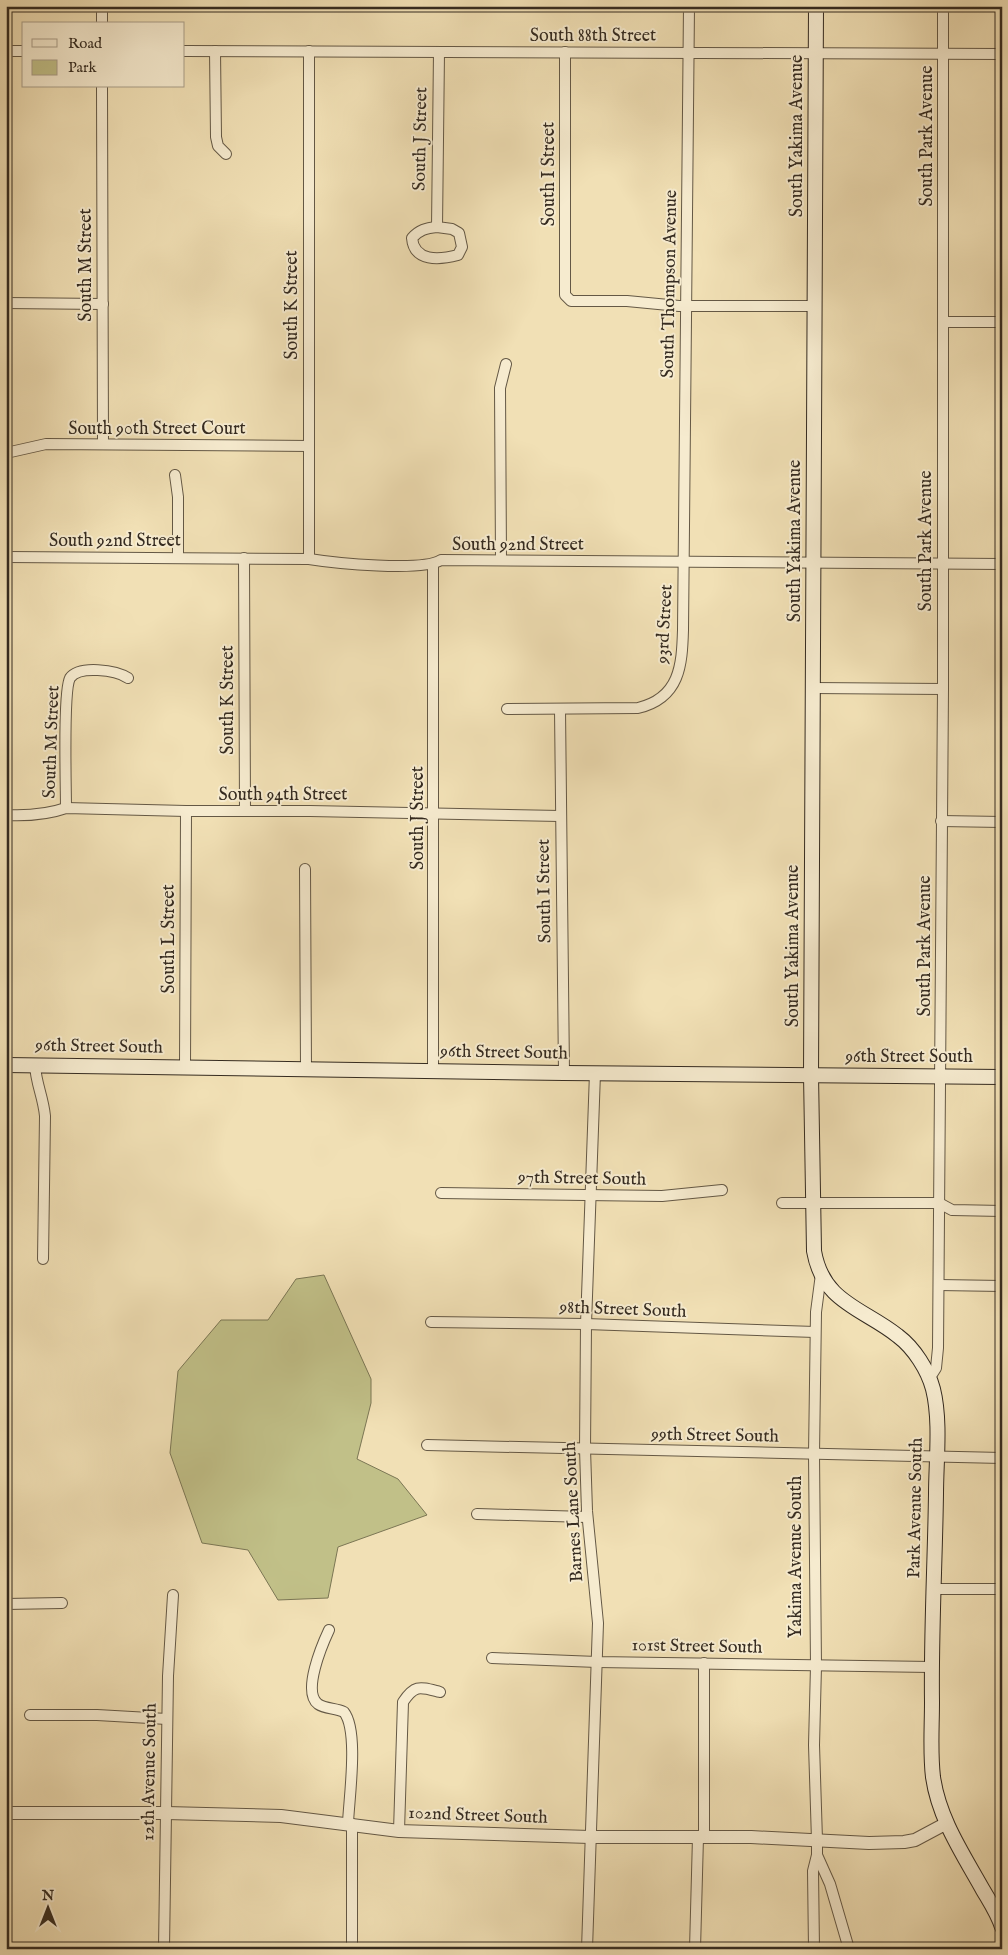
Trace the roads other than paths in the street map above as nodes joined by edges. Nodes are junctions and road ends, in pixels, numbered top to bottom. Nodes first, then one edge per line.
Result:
1 (102, 6) edge
2 (689, 6) edge
3 (816, 6) edge
4 (943, 6) edge
5 (102, 22) edge
6 (6, 51) edge
7 (22, 51) edge
8 (185, 51) edge
9 (309, 51) junction
10 (215, 52) junction
11 (439, 52) junction
12 (565, 52) junction
13 (689, 53) junction
14 (816, 53) junction
15 (943, 54) junction
16 (1002, 54) edge
17 (102, 88) edge
18 (226, 154) dead end
19 (437, 227) junction
20 (6, 303) edge
21 (103, 304) junction
22 (686, 306) junction
23 (814, 306) junction
24 (943, 322) junction
25 (1002, 322) edge
26 (506, 364) dead end
27 (103, 444) junction
28 (309, 446) junction
29 (6, 453) edge
30 (175, 475) dead end
31 (6, 557) edge
32 (178, 558) junction
33 (244, 558) junction
34 (309, 558) junction
35 (500, 560) junction
36 (683, 562) junction
37 (813, 563) junction
38 (942, 564) junction
39 (1002, 564) edge
40 (433, 565) junction
41 (128, 678) dead end
42 (813, 688) junction
43 (943, 689) junction
44 (507, 709) dead end
45 (560, 709) junction
46 (66, 808) junction
47 (186, 812) junction
48 (245, 812) junction
49 (434, 814) junction
50 (6, 815) edge
51 (560, 816) junction
52 (941, 821) junction
53 (1002, 822) edge
54 (305, 869) dead end
55 (6, 1065) edge
56 (35, 1065) junction
57 (185, 1067) junction
58 (306, 1069) junction
59 (433, 1071) junction
60 (564, 1073) junction
61 (595, 1073) junction
62 (810, 1075) junction
63 (942, 1076) junction
64 (1002, 1077) edge
65 (722, 1190) dead end
66 (441, 1193) dead end
67 (591, 1195) junction
68 (782, 1203) dead end
69 (812, 1203) junction
70 (939, 1203) junction
71 (1002, 1211) edge
72 (43, 1259) dead end
73 (821, 1274) junction
74 (939, 1285) junction
75 (1002, 1286) edge
76 (431, 1322) dead end
77 (586, 1324) junction
78 (815, 1332) junction
79 (929, 1378) junction
80 (427, 1445) dead end
81 (585, 1449) junction
82 (814, 1454) junction
83 (937, 1456) junction
84 (1002, 1458) edge
85 (477, 1514) dead end
86 (587, 1517) junction
87 (934, 1589) junction
88 (1002, 1589) edge
89 (173, 1595) dead end
90 (62, 1603) dead end
91 (6, 1604) edge
92 (329, 1630) dead end
93 (492, 1658) dead end
94 (596, 1662) junction
95 (704, 1663) junction
96 (816, 1666) junction
97 (931, 1667) junction
98 (440, 1692) dead end
99 (30, 1715) dead end
100 (167, 1719) junction
101 (6, 1813) edge
102 (166, 1813) junction
103 (350, 1824) junction
104 (945, 1824) junction
105 (399, 1831) junction
106 (590, 1837) junction
107 (701, 1837) junction
108 (817, 1840) junction
109 (817, 1855) junction
110 (1002, 1927) edge
111 (164, 1949) edge
112 (352, 1949) edge
113 (587, 1949) edge
114 (695, 1949) edge
115 (814, 1949) edge
116 (849, 1949) edge

1 - 5 street
2 - 13 street, South Thompson Avenue
3 - 14 main road, South Yakima Avenue
4 - 15 street, South Park Avenue
6 - 7 street
8 - 10 street, South 88th Street
9 - 10 street, South 88th Street
9 - 11 street, South 88th Street
9 - 28 street, South K Street
10 - 18 street
11 - 12 street, South 88th Street
11 - 19 street, South J Street
12 - 13 street, South 88th Street
12 - 22 street, South I Street
13 - 14 street, South 88th Street
13 - 22 street, South Thompson Avenue
14 - 15 street, South 88th Street
14 - 23 main road, South Yakima Avenue
15 - 16 street, South 88th Street
15 - 24 street, South Park Avenue
17 - 21 street, South M Street
19 - 19 street
20 - 21 street
21 - 27 street, South M Street
22 - 23 street
22 - 36 street, South Thompson Avenue
23 - 37 main road, South Yakima Avenue
24 - 25 street
24 - 38 street, South Park Avenue
26 - 35 street
27 - 28 street, South 90th Street Court
27 - 29 street, South 90th Street Court
28 - 34 street, South K Street
30 - 32 street
31 - 32 street, South 92nd Street
32 - 33 street, South 92nd Street
33 - 34 street, South 92nd Street
33 - 48 street, South K Street
34 - 40 street, South 92nd Street
35 - 36 street, South 92nd Street
35 - 40 street, South 92nd Street
36 - 37 street, South 92nd Street
36 - 45 street, 93rd Street
37 - 38 street, South 92nd Street
37 - 42 main road, South Yakima Avenue
38 - 39 street, South 92nd Street
38 - 43 street, South Park Avenue
40 - 49 street, South J Street
41 - 46 street, South M Street
42 - 43 street
42 - 62 main road, South Yakima Avenue
43 - 52 street, South Park Avenue
44 - 45 street, 93rd Street
45 - 51 street, South I Street
46 - 47 street, South 94th Street
46 - 50 street, South 94th Street
47 - 48 street, South 94th Street
47 - 57 street, South L Street
48 - 49 street, South 94th Street
49 - 51 street, South 94th Street
49 - 59 street, South J Street
51 - 60 street, South I Street
52 - 53 street
52 - 63 street, South Park Avenue
54 - 58 street
55 - 56 main road, 96th Street South
56 - 57 main road, 96th Street South
56 - 72 street
57 - 58 main road, 96th Street South
58 - 59 main road, 96th Street South
59 - 60 main road, 96th Street South
60 - 61 main road, 96th Street South
61 - 62 main road, 96th Street South
61 - 67 street, Barnes Lane South
62 - 63 main road, 96th Street South
62 - 69 main road, Yakima Avenue South
63 - 64 main road, 96th Street South
63 - 70 street
65 - 67 street, 97th Street South
66 - 67 street, 97th Street South
67 - 77 street, Barnes Lane South
68 - 69 street
69 - 70 street
69 - 73 main road, Yakima Avenue South
70 - 71 street
70 - 74 street
73 - 78 street, Yakima Avenue South
73 - 79 main road, Yakima Avenue South
74 - 75 street
74 - 79 street
76 - 77 street, 98th Street South
77 - 78 street, 98th Street South
77 - 81 street, Barnes Lane South
78 - 82 street, Yakima Avenue South
79 - 83 main road, Park Avenue South
80 - 81 street, 99th Street South
81 - 82 street, 99th Street South
81 - 86 street, Barnes Lane South
82 - 83 street, 99th Street South
82 - 96 street, Yakima Avenue South
83 - 84 street, 99th Street South
83 - 87 main road, Park Avenue South
85 - 86 street
86 - 94 street, Barnes Lane South
87 - 88 street
87 - 97 main road, Park Avenue South
89 - 100 street, 12th Avenue South
90 - 91 street
92 - 103 street
93 - 94 street, 101st Street South
94 - 95 street, 101st Street South
94 - 106 street, Barnes Lane South
95 - 96 street, 101st Street South
95 - 107 street
96 - 97 street, 101st Street South
96 - 108 street, Yakima Avenue South
97 - 104 main road, Park Avenue South
98 - 105 street
99 - 100 street
100 - 102 street, 12th Avenue South
101 - 102 street, 102nd Street South
102 - 103 street, 102nd Street South
102 - 111 street, 12th Avenue South
103 - 105 street, 102nd Street South
103 - 112 street
104 - 108 street, 102nd Street South
104 - 110 main road, Park Avenue South
105 - 106 street, 102nd Street South
106 - 107 street, 102nd Street South
106 - 113 street, Barnes Lane South
107 - 108 street, 102nd Street South
107 - 114 street
108 - 109 street, Yakima Avenue South
109 - 115 street, Yakima Avenue South
109 - 116 street

